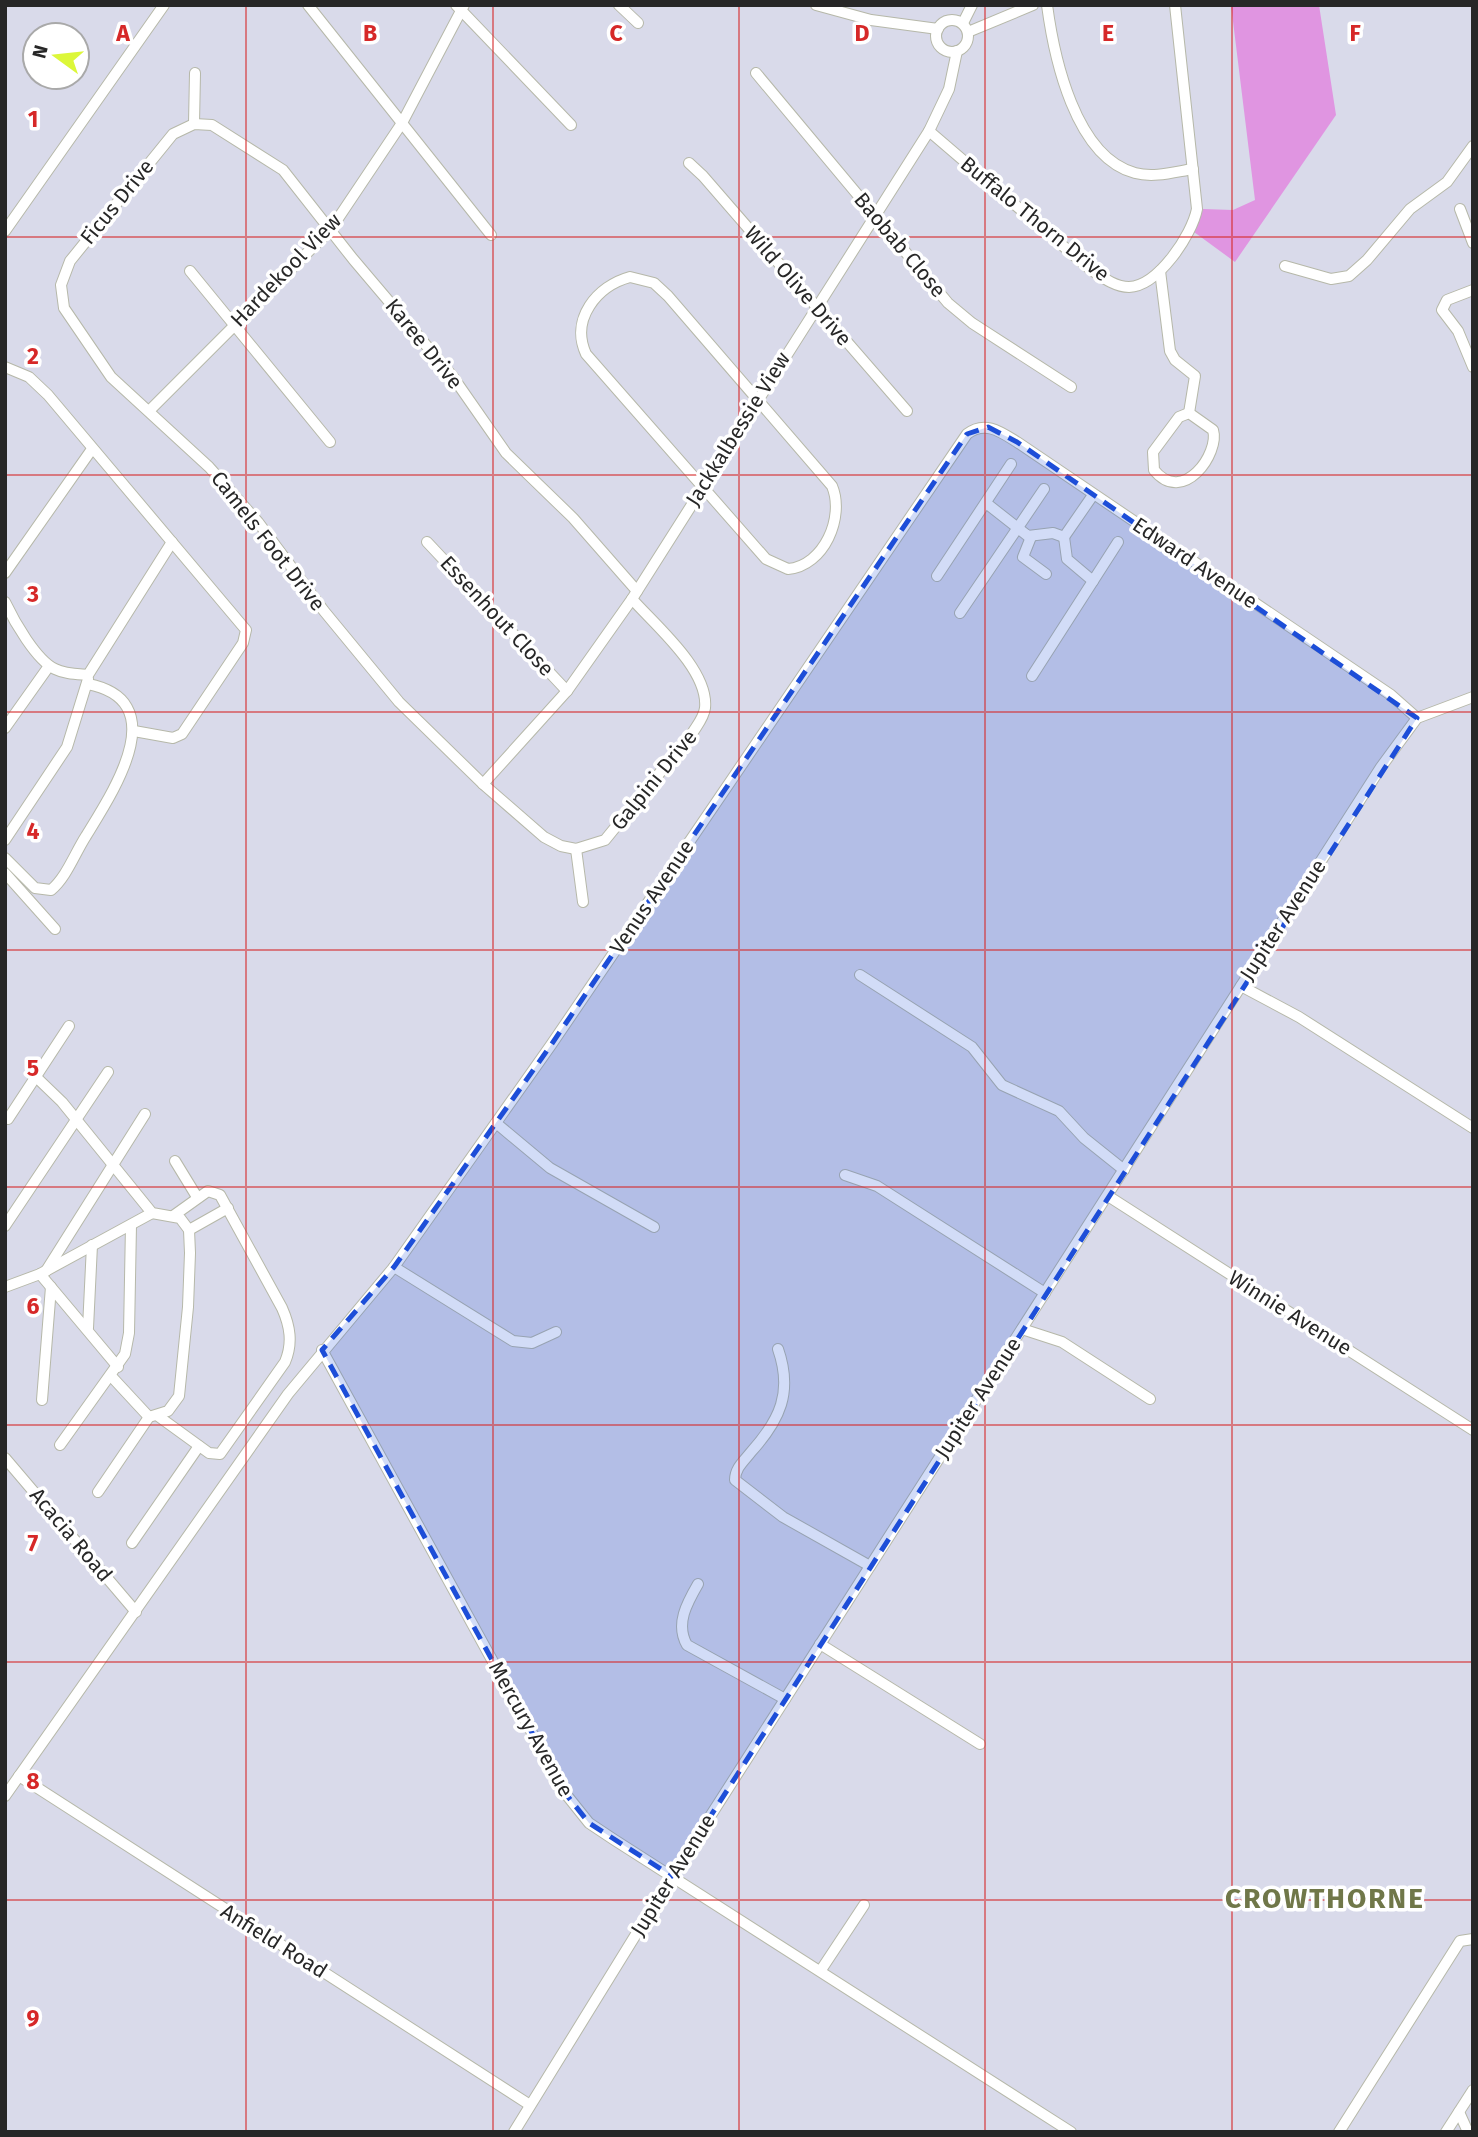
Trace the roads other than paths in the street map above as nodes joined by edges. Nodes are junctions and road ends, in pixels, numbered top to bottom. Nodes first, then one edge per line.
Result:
1 (164, 5) edge
2 (308, 5) edge
3 (619, 5) edge
4 (816, 5) edge
5 (972, 5) edge
6 (1033, 5) edge
7 (1047, 5) edge
8 (1175, 5) edge
9 (461, 7) edge
10 (638, 23) dead end
11 (965, 28) junction
12 (938, 29) junction
13 (957, 51) junction
14 (195, 73) dead end
15 (756, 73) dead end
16 (402, 123) junction
17 (194, 124) junction
18 (571, 125) dead end
19 (929, 131) junction
20 (1473, 146) edge
21 (689, 163) dead end
22 (1193, 169) junction
23 (1460, 209) dead end
24 (874, 214) junction
25 (331, 229) junction
26 (5, 231) edge
27 (491, 235) dead end
28 (1473, 243) edge
29 (1284, 267) dead end
30 (190, 271) dead end
31 (1160, 271) junction
32 (1473, 290) edge
33 (62, 295) joint
34 (815, 307) junction
35 (234, 326) junction
36 (5, 367) edge
37 (1473, 368) edge
38 (1071, 387) dead end
39 (756, 401) junction
40 (150, 410) junction
41 (906, 411) dead end
42 (1189, 413) junction
43 (967, 434) joint
44 (330, 442) dead end
45 (92, 449) junction
46 (1011, 464) dead end
47 (703, 484) junction
48 (1044, 489) dead end
49 (1093, 495) junction
50 (986, 503) junction
51 (1019, 528) junction
52 (1031, 537) junction
53 (1064, 537) junction
54 (172, 542) junction
55 (427, 542) dead end
56 (1118, 542) dead end
57 (5, 573) edge
58 (1046, 574) dead end
59 (937, 576) dead end
60 (1093, 580) junction
61 (634, 595) junction
62 (5, 602) edge
63 (960, 613) dead end
64 (49, 666) junction
65 (1032, 676) dead end
66 (88, 680) junction
67 (567, 691) junction
68 (1473, 697) edge
69 (1417, 718) junction
70 (5, 728) edge
71 (134, 731) junction
72 (483, 783) junction
73 (5, 840) edge
74 (576, 849) junction
75 (5, 858) edge
76 (5, 873) edge
77 (583, 902) dead end
78 (55, 929) dead end
79 (860, 975) dead end
80 (1241, 986) junction
81 (69, 1026) dead end
82 (108, 1072) dead end
83 (36, 1077) junction
84 (145, 1114) dead end
85 (8, 1119) dead end
86 (76, 1122) junction
87 (496, 1123) junction
88 (1473, 1128) edge
89 (175, 1161) dead end
90 (113, 1163) junction
91 (1124, 1170) junction
92 (845, 1175) dead end
93 (1108, 1196) junction
94 (197, 1198) junction
95 (228, 1208) junction
96 (152, 1213) junction
97 (173, 1216) junction
98 (131, 1225) junction
99 (5, 1226) edge
100 (654, 1227) dead end
101 (189, 1230) junction
102 (92, 1245) junction
103 (394, 1267) junction
104 (43, 1272) junction
105 (5, 1287) edge
106 (51, 1287) junction
107 (1045, 1293) junction
108 (88, 1328) junction
109 (1022, 1329) junction
110 (556, 1332) dead end
111 (778, 1349) dead end
112 (323, 1350) junction
113 (118, 1367) junction
114 (111, 1376) junction
115 (1150, 1399) dead end
116 (42, 1400) dead end
117 (153, 1417) junction
118 (1472, 1429) edge
119 (60, 1445) dead end
120 (199, 1446) junction
121 (5, 1458) edge
122 (97, 1492) dead end
123 (132, 1543) dead end
124 (870, 1566) junction
125 (698, 1584) dead end
126 (136, 1612) junction
127 (820, 1644) junction
128 (785, 1699) junction
129 (979, 1744) dead end
130 (19, 1776) junction
131 (5, 1796) edge
132 (672, 1877) junction
133 (864, 1905) dead end
134 (1473, 1939) edge
135 (821, 1970) junction
136 (1473, 2090) edge
137 (530, 2105) junction
138 (1459, 2112) junction
139 (514, 2132) edge
140 (1071, 2132) edge
141 (1339, 2132) edge
142 (1446, 2132) edge
143 (1468, 2132) edge

1 - 26 street
2 - 16 street
3 - 10 street
4 - 12 street
5 - 11 street
6 - 11 street
7 - 22 street
8 - 22 street, Buffalo Thorn Drive
9 - 16 street, Hardekool View
9 - 18 street
11 - 12 street
11 - 13 street
12 - 13 street
13 - 19 street, Jackkalbessie View
14 - 17 street
15 - 24 street, Baobab Close
16 - 25 street, Hardekool View
16 - 27 street
17 - 25 street, Karee Drive
17 - 33 street, Ficus Drive
19 - 24 street, Jackkalbessie View
19 - 31 street, Buffalo Thorn Drive
20 - 29 street
21 - 34 street, Wild Olive Drive
22 - 31 street, Buffalo Thorn Drive
23 - 28 street
24 - 34 street, Jackkalbessie View
24 - 38 street, Baobab Close
25 - 35 street, Hardekool View
25 - 61 street, Karee Drive
30 - 35 street
31 - 42 street
32 - 37 street
33 - 40 street, Camels Foot Drive
34 - 39 street, Jackkalbessie View
34 - 41 street, Wild Olive Drive
35 - 40 street, Hardekool View
35 - 44 street
36 - 45 street
39 - 47 street, Jackkalbessie View
39 - 47 street
39 - 47 street
40 - 72 street, Camels Foot Drive
42 - 42 street
43 - 49 street, Edward Avenue
43 - 87 street, Venus Avenue
45 - 54 street
45 - 57 street
46 - 50 street
47 - 61 street, Jackkalbessie View
48 - 51 street
49 - 53 street
49 - 69 street, Edward Avenue
50 - 51 street
50 - 59 street
51 - 52 street
51 - 63 street
52 - 53 street
52 - 58 street
53 - 60 street
54 - 66 street
54 - 71 street
55 - 67 street, Essenhout Close
56 - 60 street
60 - 65 street
61 - 67 street, Jackkalbessie View
61 - 74 street, Galpini Drive
62 - 64 street
64 - 66 street
64 - 70 street
66 - 71 street
66 - 73 street
67 - 72 street, Jackkalbessie View
68 - 69 street
69 - 80 street, Jupiter Avenue
71 - 75 street
72 - 74 street
74 - 77 street
76 - 78 street
79 - 91 street
80 - 88 street
80 - 91 street, Jupiter Avenue
81 - 83 street
82 - 86 street
83 - 85 street
83 - 86 street
84 - 90 street
86 - 90 street
86 - 99 street
87 - 100 street
87 - 103 street, Venus Avenue
89 - 94 street
90 - 96 street
90 - 104 street
91 - 93 street, Jupiter Avenue
92 - 107 street
93 - 107 street, Jupiter Avenue
93 - 118 street, Winnie Avenue
94 - 95 street
94 - 97 street
95 - 101 street
95 - 120 street
96 - 97 street
96 - 98 street
97 - 101 street
98 - 102 street
98 - 113 street
101 - 117 street
102 - 104 street
102 - 108 street
103 - 110 street
103 - 112 street, Venus Avenue
104 - 105 street
104 - 106 street
106 - 108 street
106 - 116 street
107 - 109 street, Jupiter Avenue
108 - 113 street
109 - 115 street
109 - 124 street, Jupiter Avenue
111 - 124 street
112 - 126 street, Venus Avenue
112 - 132 street, Mercury Avenue
113 - 114 street
114 - 117 street
114 - 119 street
117 - 120 street
117 - 122 street
120 - 123 street
121 - 126 street, Acacia Road
124 - 127 street, Jupiter Avenue
125 - 128 street
126 - 130 street, Venus Avenue
127 - 128 street, Jupiter Avenue
127 - 129 street
128 - 132 street, Jupiter Avenue
130 - 131 street, Venus Avenue
130 - 137 street, Anfield Road
132 - 135 street, Mercury Avenue
132 - 137 street, Jupiter Avenue
133 - 135 street
134 - 141 street
135 - 140 street, Mercury Avenue
136 - 138 street
137 - 139 street, Jupiter Avenue
138 - 142 street
138 - 143 street

